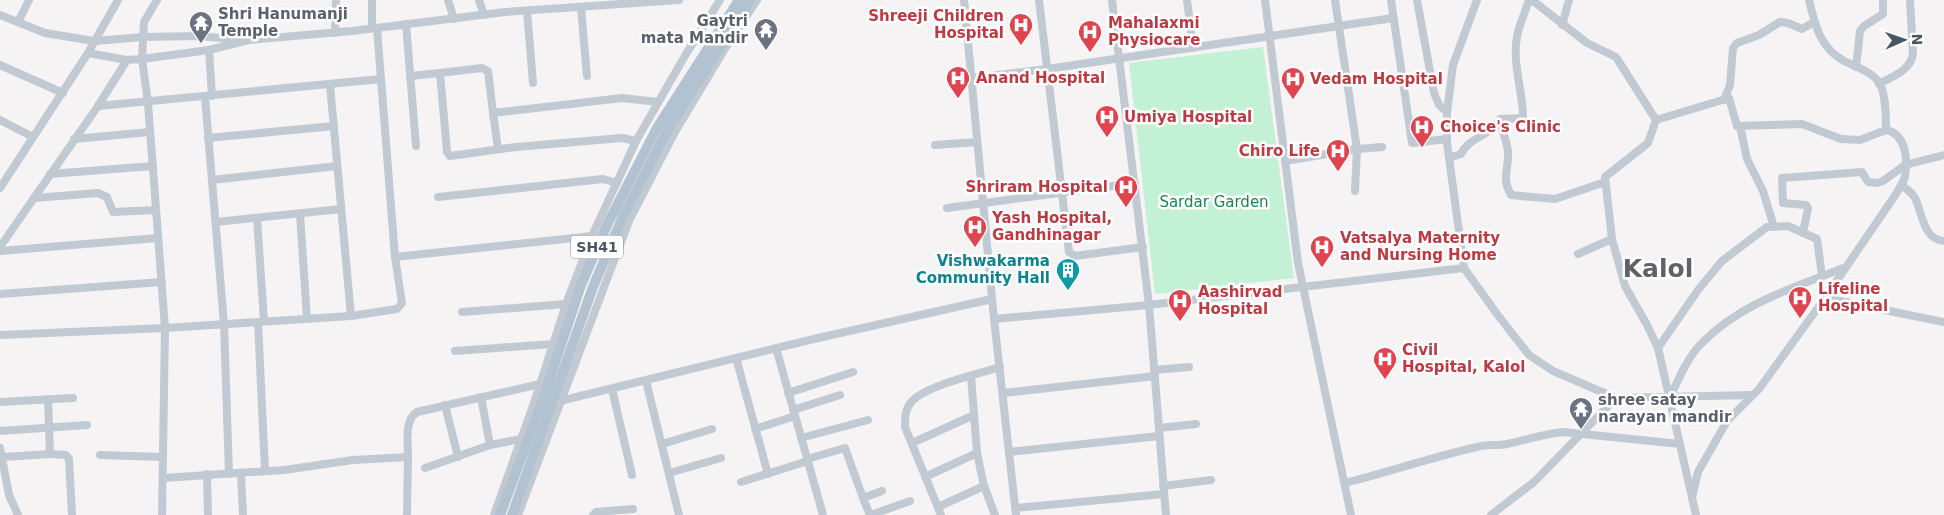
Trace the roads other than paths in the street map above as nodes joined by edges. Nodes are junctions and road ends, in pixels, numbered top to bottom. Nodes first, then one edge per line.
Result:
1 (30, 0) edge
2 (118, 0) edge
3 (157, 0) edge
4 (336, 0) edge
5 (372, 0) edge
6 (448, 0) edge
7 (479, 0) edge
8 (549, 0) edge
9 (679, 0) edge
10 (720, 0) edge
11 (739, 0) edge
12 (750, 0) edge
13 (757, 0) edge
14 (964, 0) edge
15 (1038, 0) edge
16 (1112, 0) edge
17 (1187, 0) edge
18 (1265, 0) edge
19 (1334, 0) edge
20 (1391, 0) edge
21 (1417, 0) edge
22 (1477, 0) edge
23 (1530, 0) edge
24 (1569, 0) edge
25 (1809, 0) edge
26 (1883, 0) edge
27 (1910, 0) edge
28 (593, 3) edge
29 (582, 8) junction
30 (551, 10) junction
31 (527, 11) junction
32 (0, 15) edge
33 (484, 15) junction
34 (1394, 18) junction
35 (454, 19) junction
36 (18, 22) junction
37 (1814, 22) junction
38 (406, 24) junction
39 (1562, 25) junction
40 (1339, 27) junction
41 (374, 28) junction
42 (335, 32) junction
43 (143, 37) junction
44 (1269, 37) junction
45 (249, 40) junction
46 (94, 41) junction
47 (1193, 48) junction
48 (209, 50) junction
49 (88, 53) junction
50 (1120, 58) junction
51 (142, 59) junction
52 (126, 60) junction
53 (0, 65) edge
54 (1856, 67) junction
55 (1048, 69) junction
56 (440, 73) junction
57 (410, 76) junction
58 (587, 76) dead end
59 (971, 78) junction
60 (381, 79) junction
61 (532, 83) dead end
62 (1879, 84) junction
63 (330, 85) junction
64 (63, 93) junction
65 (209, 97) junction
66 (1724, 100) junction
67 (148, 102) junction
68 (658, 102) junction
69 (98, 106) junction
70 (1446, 112) junction
71 (493, 113) junction
72 (0, 120) edge
73 (1656, 120) junction
74 (1500, 122) junction
75 (334, 126) junction
76 (1740, 126) junction
77 (1886, 130) junction
78 (150, 132) junction
79 (33, 137) junction
80 (208, 138) junction
81 (74, 139) junction
82 (1447, 139) junction
83 (636, 141) junction
84 (977, 142) junction
85 (935, 145) dead end
86 (416, 146) dead end
87 (1382, 147) dead end
88 (498, 149) junction
89 (1357, 149) junction
90 (1944, 155) edge
91 (1449, 158) junction
92 (1285, 161) junction
93 (1905, 165) junction
94 (153, 166) junction
95 (337, 166) junction
96 (0, 172) edge
97 (50, 174) junction
98 (8, 176) junction
99 (212, 180) junction
100 (618, 182) junction
101 (1605, 182) junction
102 (1136, 183) junction
103 (1901, 185) junction
104 (0, 188) edge
105 (1355, 191) dead end
106 (1062, 193) junction
107 (438, 197) dead end
108 (34, 198) junction
109 (983, 203) junction
110 (947, 208) dead end
111 (156, 210) junction
112 (341, 210) junction
113 (300, 214) junction
114 (257, 218) junction
115 (216, 222) junction
116 (1774, 227) junction
117 (1803, 233) junction
118 (592, 236) junction
119 (158, 238) junction
120 (1612, 239) junction
121 (1944, 242) edge
122 (1143, 247) junction
123 (0, 249) edge
124 (1578, 254) dead end
125 (395, 257) junction
126 (1846, 267) junction
127 (1464, 268) junction
128 (1822, 276) junction
129 (162, 282) junction
130 (1303, 287) junction
131 (0, 294) edge
132 (992, 298) junction
133 (1825, 298) junction
134 (566, 304) junction
135 (1149, 305) junction
136 (462, 312) dead end
137 (351, 316) junction
138 (307, 319) junction
139 (994, 319) junction
140 (261, 322) junction
141 (1944, 322) edge
142 (224, 324) junction
143 (166, 328) junction
144 (0, 335) edge
145 (553, 344) junction
146 (776, 348) junction
147 (1658, 348) junction
148 (455, 351) dead end
149 (736, 358) junction
150 (1000, 367) junction
151 (1189, 367) dead end
152 (853, 372) dead end
153 (1155, 373) junction
154 (971, 376) junction
155 (646, 381) junction
156 (540, 384) junction
157 (612, 389) junction
158 (788, 393) junction
159 (1004, 393) junction
160 (840, 395) dead end
161 (1752, 395) junction
162 (1670, 397) junction
163 (73, 398) dead end
164 (481, 398) junction
165 (1616, 398) junction
166 (48, 399) junction
167 (560, 401) junction
168 (0, 402) edge
169 (445, 406) junction
170 (794, 413) junction
171 (974, 415) junction
172 (868, 420) dead end
173 (1196, 424) dead end
174 (87, 426) dead end
175 (49, 429) junction
176 (756, 429) junction
177 (712, 430) dead end
178 (0, 431) edge
179 (1159, 432) junction
180 (1580, 435) junction
181 (801, 438) junction
182 (521, 439) junction
183 (912, 443) junction
184 (662, 444) junction
185 (1680, 444) junction
186 (490, 445) junction
187 (0, 448) edge
188 (977, 452) junction
189 (1009, 452) junction
190 (50, 454) junction
191 (100, 456) dead end
192 (3, 457) junction
193 (163, 457) junction
194 (408, 457) junction
195 (458, 457) junction
196 (721, 458) dead end
197 (807, 460) junction
198 (425, 468) dead end
199 (265, 470) junction
200 (669, 472) junction
201 (207, 474) junction
202 (229, 474) junction
203 (241, 474) junction
204 (632, 474) dead end
205 (768, 474) junction
206 (925, 477) junction
207 (163, 478) junction
208 (1211, 480) dead end
209 (741, 482) dead end
210 (1345, 483) junction
211 (984, 486) junction
212 (1164, 490) junction
213 (882, 491) dead end
214 (863, 498) junction
215 (1692, 498) junction
216 (910, 501) dead end
217 (633, 509) dead end
218 (940, 511) edge
219 (1015, 511) edge
220 (18, 515) edge
221 (72, 515) edge
222 (162, 515) edge
223 (208, 515) edge
224 (243, 515) edge
225 (407, 515) edge
226 (494, 515) edge
227 (500, 515) edge
228 (512, 515) edge
229 (518, 515) edge
230 (593, 515) edge
231 (679, 515) edge
232 (823, 515) edge
233 (871, 515) edge
234 (995, 515) edge
235 (1166, 515) edge
236 (1351, 515) edge
237 (1490, 515) edge
238 (1696, 515) edge

1 - 36 street
2 - 46 street
3 - 43 street
4 - 42 street
5 - 41 street
6 - 35 street
7 - 33 street
8 - 30 street
9 - 28 street
10 - 68 street
11 - 227 main road, SH41
12 - 228 main road, SH41
13 - 167 street
14 - 59 street
15 - 55 street
16 - 50 street
17 - 47 street
18 - 44 street
19 - 40 street
20 - 34 street
21 - 70 street
22 - 70 street
23 - 39 street
23 - 74 street
24 - 39 street
25 - 37 street
26 - 54 street
27 - 62 street
28 - 29 street
29 - 30 street
29 - 58 street
30 - 31 street
31 - 33 street
31 - 61 street
32 - 36 street
33 - 35 street
34 - 40 street
34 - 82 street
35 - 38 street
36 - 46 street
37 - 54 street
37 - 66 street
38 - 41 street
38 - 57 street
39 - 73 street
40 - 44 street
40 - 89 street
41 - 42 street
41 - 60 street
42 - 45 street
43 - 45 street
43 - 46 street
43 - 51 street
44 - 47 street
44 - 92 street
45 - 48 street
46 - 49 street
47 - 50 street
48 - 51 street
48 - 65 street
49 - 52 street
49 - 64 street
50 - 55 street
50 - 102 street
51 - 52 street
51 - 67 street
52 - 69 street
53 - 64 street
54 - 62 street
55 - 59 street
55 - 106 street
56 - 57 street
56 - 71 street
56 - 88 street
57 - 86 street
59 - 84 street
60 - 63 street
60 - 125 street
62 - 77 street
63 - 65 street
63 - 75 street
64 - 79 street
65 - 67 street
65 - 80 street
66 - 73 street
66 - 76 street
67 - 69 street
67 - 78 street
68 - 71 street
68 - 83 street
69 - 81 street
70 - 82 street
71 - 88 street
72 - 79 street
73 - 101 street
74 - 91 street
74 - 101 street
75 - 80 street
75 - 95 street
76 - 77 street
76 - 116 street
77 - 93 street
78 - 81 street
78 - 94 street
79 - 98 street
80 - 99 street
81 - 97 street
82 - 91 street
83 - 88 street
83 - 100 street
84 - 85 street
84 - 109 street
87 - 89 street
89 - 92 street
89 - 105 street
90 - 93 street
91 - 127 street
92 - 130 street
93 - 103 street
93 - 117 street
94 - 97 street
94 - 111 street
95 - 99 street
95 - 112 street
96 - 98 street
97 - 108 street
98 - 104 street
99 - 115 street
100 - 107 street
100 - 118 street
101 - 120 street
102 - 106 street
102 - 122 street
103 - 121 street
103 - 126 street
106 - 109 street
106 - 122 street
108 - 111 street
108 - 123 street
109 - 110 street
109 - 132 street
111 - 119 street
112 - 113 street
112 - 137 street
113 - 114 street
113 - 138 street
114 - 115 street
114 - 140 street
115 - 142 street
116 - 117 street
116 - 147 street
117 - 128 street
118 - 125 street
118 - 134 street
119 - 123 street
119 - 129 street
120 - 124 street
120 - 147 street
122 - 135 street
125 - 137 street
126 - 128 street
126 - 133 street
127 - 130 street
127 - 165 street
128 - 162 street
129 - 131 street
129 - 143 street
130 - 135 street
130 - 210 street
132 - 139 street
132 - 146 street
133 - 141 street
133 - 161 street
134 - 136 street
134 - 145 street
135 - 139 street
135 - 153 street
137 - 138 street
138 - 140 street
139 - 150 street
140 - 142 street
140 - 199 street
142 - 143 street
142 - 202 street
143 - 144 street
143 - 193 street
145 - 148 street
145 - 156 street
146 - 149 street
146 - 158 street
147 - 162 street
149 - 155 street
149 - 176 street
150 - 154 street
150 - 159 street
151 - 153 street
152 - 158 street
153 - 159 street
153 - 179 street
154 - 171 street
154 - 183 street
155 - 157 street
155 - 184 street
156 - 164 street
156 - 182 street
157 - 167 street
157 - 204 street
158 - 170 street
159 - 189 street
160 - 170 street
161 - 162 street
161 - 215 street
162 - 165 street
162 - 185 street
163 - 166 street
164 - 169 street
164 - 186 street
165 - 180 street
166 - 168 street
166 - 175 street
167 - 229 street
169 - 194 street
169 - 195 street
170 - 176 street
170 - 181 street
171 - 183 street
171 - 188 street
172 - 181 street
173 - 179 street
174 - 175 street
175 - 178 street
175 - 190 street
176 - 205 street
177 - 184 street
179 - 189 street
179 - 212 street
180 - 185 street
180 - 210 street
180 - 237 street
181 - 197 street
182 - 186 street
182 - 226 street
183 - 206 street
184 - 200 street
185 - 215 street
186 - 195 street
187 - 192 street
188 - 206 street
188 - 211 street
189 - 219 street
190 - 192 street
190 - 221 street
191 - 193 street
192 - 220 street
193 - 207 street
194 - 199 street
194 - 225 street
195 - 198 street
196 - 200 street
197 - 205 street
197 - 214 street
197 - 232 street
199 - 203 street
200 - 231 street
201 - 202 street
201 - 207 street
201 - 223 street
202 - 203 street
203 - 224 street
205 - 209 street
206 - 218 street
207 - 222 street
208 - 212 street
210 - 236 street
211 - 218 street
211 - 234 street
212 - 219 street
212 - 235 street
213 - 214 street
214 - 233 street
215 - 238 street
216 - 233 street
217 - 230 street

